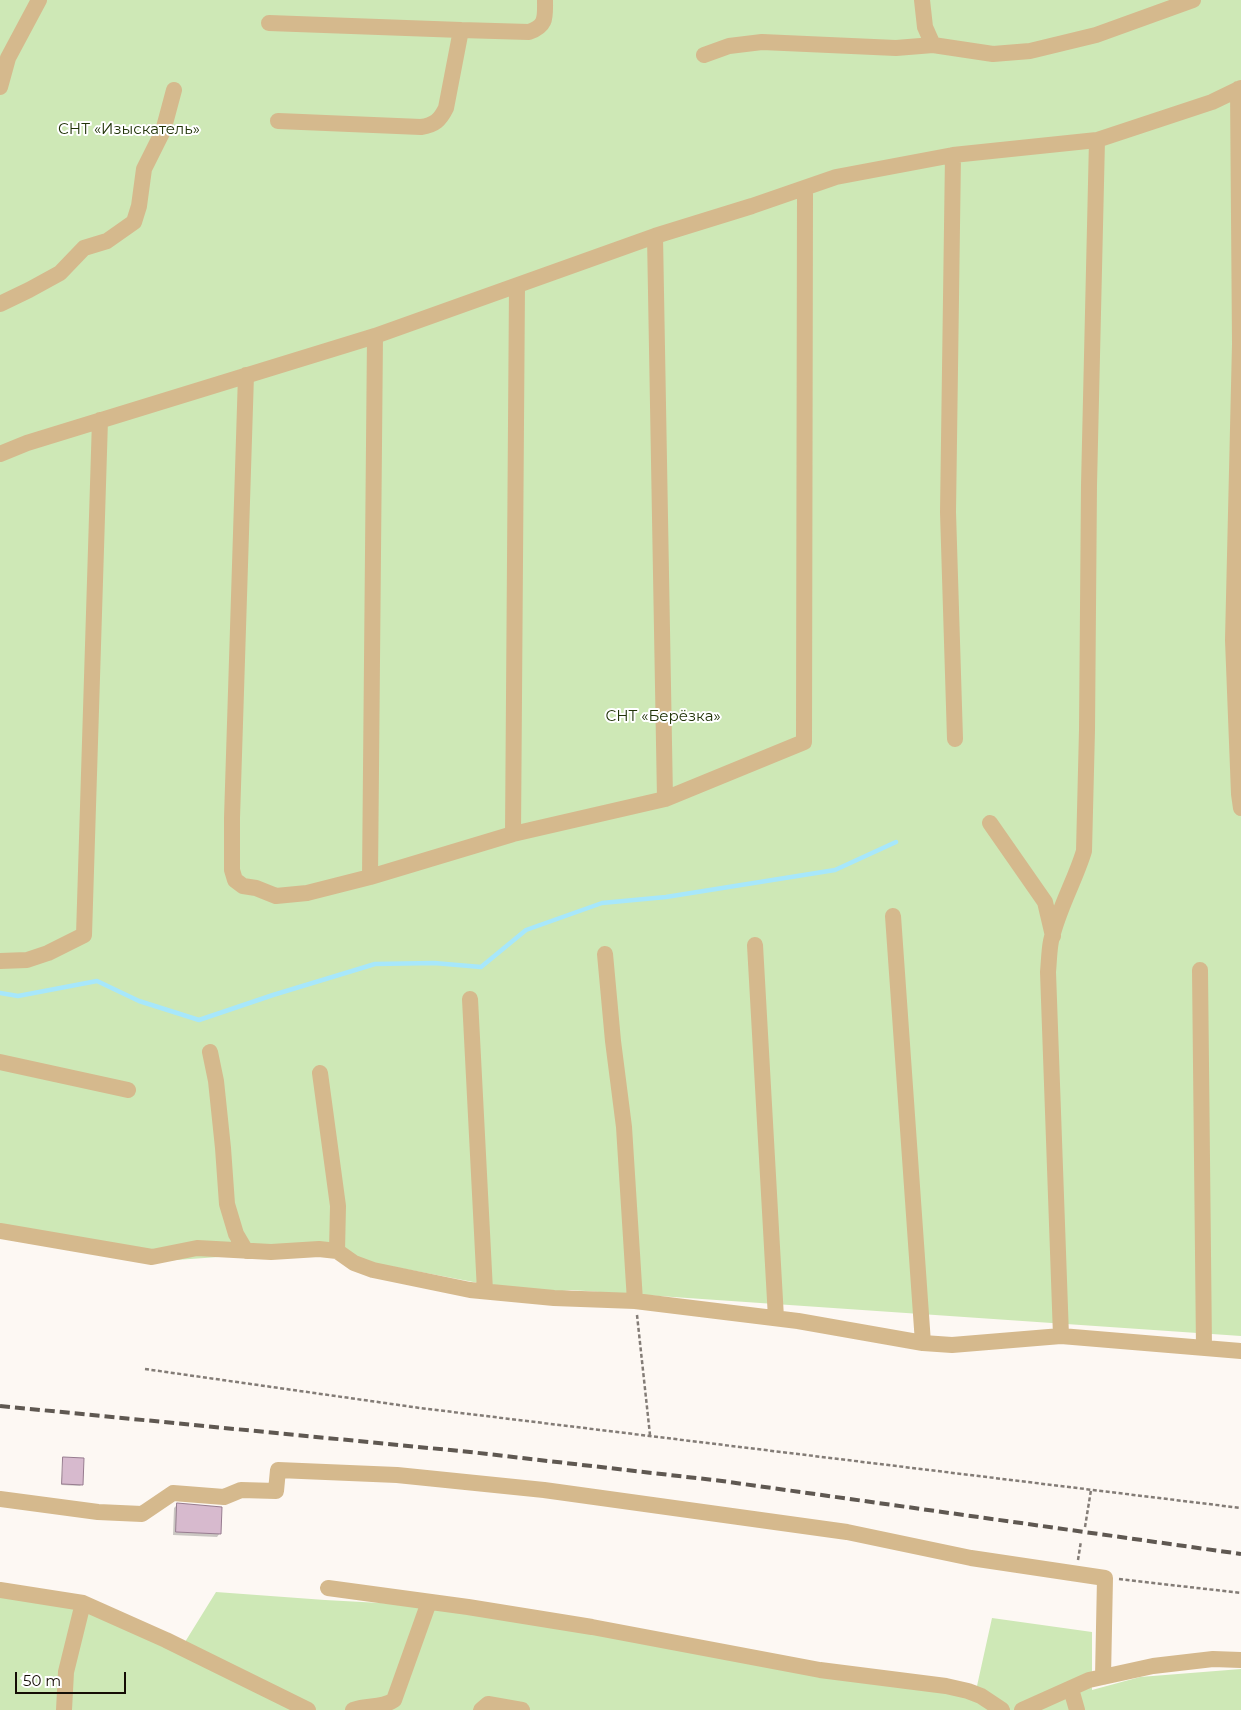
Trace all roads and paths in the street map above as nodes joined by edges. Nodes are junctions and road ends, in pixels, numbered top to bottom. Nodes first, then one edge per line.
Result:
1 (39, 0) edge
2 (544, 0) edge
3 (922, 0) edge
4 (1192, 0) edge
5 (269, 23) dead end
6 (461, 30) junction
7 (933, 45) junction
8 (704, 56) dead end
9 (0, 87) edge
10 (1239, 89) edge
11 (174, 90) dead end
12 (278, 122) dead end
13 (1097, 140) junction
14 (953, 155) junction
15 (805, 188) junction
16 (655, 236) junction
17 (516, 286) junction
18 (0, 304) edge
19 (375, 336) junction
20 (246, 375) junction
21 (100, 420) junction
22 (0, 454) edge
23 (955, 738) dead end
24 (665, 799) junction
25 (1241, 808) edge
26 (990, 823) dead end
27 (513, 834) junction
28 (370, 877) junction
29 (893, 916) dead end
30 (1053, 936) junction
31 (755, 945) dead end
32 (605, 954) dead end
33 (0, 961) edge
34 (1200, 970) dead end
35 (470, 999) dead end
36 (210, 1052) dead end
37 (0, 1062) edge
38 (320, 1073) dead end
39 (128, 1090) dead end
40 (0, 1231) edge
41 (246, 1251) junction
42 (336, 1251) junction
43 (484, 1291) junction
44 (635, 1301) junction
45 (776, 1318) junction
46 (1061, 1336) junction
47 (923, 1343) junction
48 (1204, 1348) junction
49 (1241, 1351) edge
50 (145, 1369) dead end
51 (650, 1435) junction
52 (1091, 1490) junction
53 (0, 1499) edge
54 (1241, 1508) edge
55 (1085, 1527) dead end
56 (1105, 1578) junction
57 (328, 1588) dead end
58 (0, 1590) edge
59 (1241, 1592) edge
60 (429, 1602) junction
61 (83, 1604) junction
62 (1241, 1660) edge
63 (1104, 1677) junction
64 (1071, 1689) junction
65 (385, 1708) edge
66 (64, 1710) edge
67 (308, 1710) edge
68 (353, 1710) edge
69 (481, 1710) edge
70 (522, 1710) edge
71 (1002, 1710) edge
72 (1022, 1710) edge
73 (1077, 1710) edge

1 - 9 street
2 - 6 street
3 - 7 street
4 - 7 street
5 - 6 street
6 - 12 street
7 - 8 street
10 - 13 street
10 - 25 street
11 - 18 street
13 - 14 street
13 - 30 street
14 - 15 street
14 - 23 street
15 - 16 street
15 - 24 street
16 - 17 street
16 - 24 street
17 - 19 street
17 - 27 street
19 - 20 street
19 - 28 street
20 - 21 street
20 - 28 street
21 - 22 street
21 - 33 street
24 - 27 street
26 - 30 street
27 - 28 street
29 - 47 street
30 - 46 street
31 - 45 street
32 - 44 street
34 - 48 street
35 - 43 street
36 - 41 street
37 - 39 street
38 - 42 street
40 - 41 street
41 - 42 street
42 - 43 street
43 - 44 street
44 - 45 street
44 - 51 path
45 - 47 street
46 - 47 street
46 - 48 street
48 - 49 street
50 - 51 path
51 - 52 path
52 - 54 path
52 - 55 path
53 - 56 street
56 - 59 path
56 - 63 street
57 - 60 street
58 - 61 street
60 - 65 street
60 - 71 street
61 - 66 street
61 - 67 street
62 - 63 street
63 - 64 street
64 - 72 street
64 - 73 street
65 - 68 street
69 - 70 street

